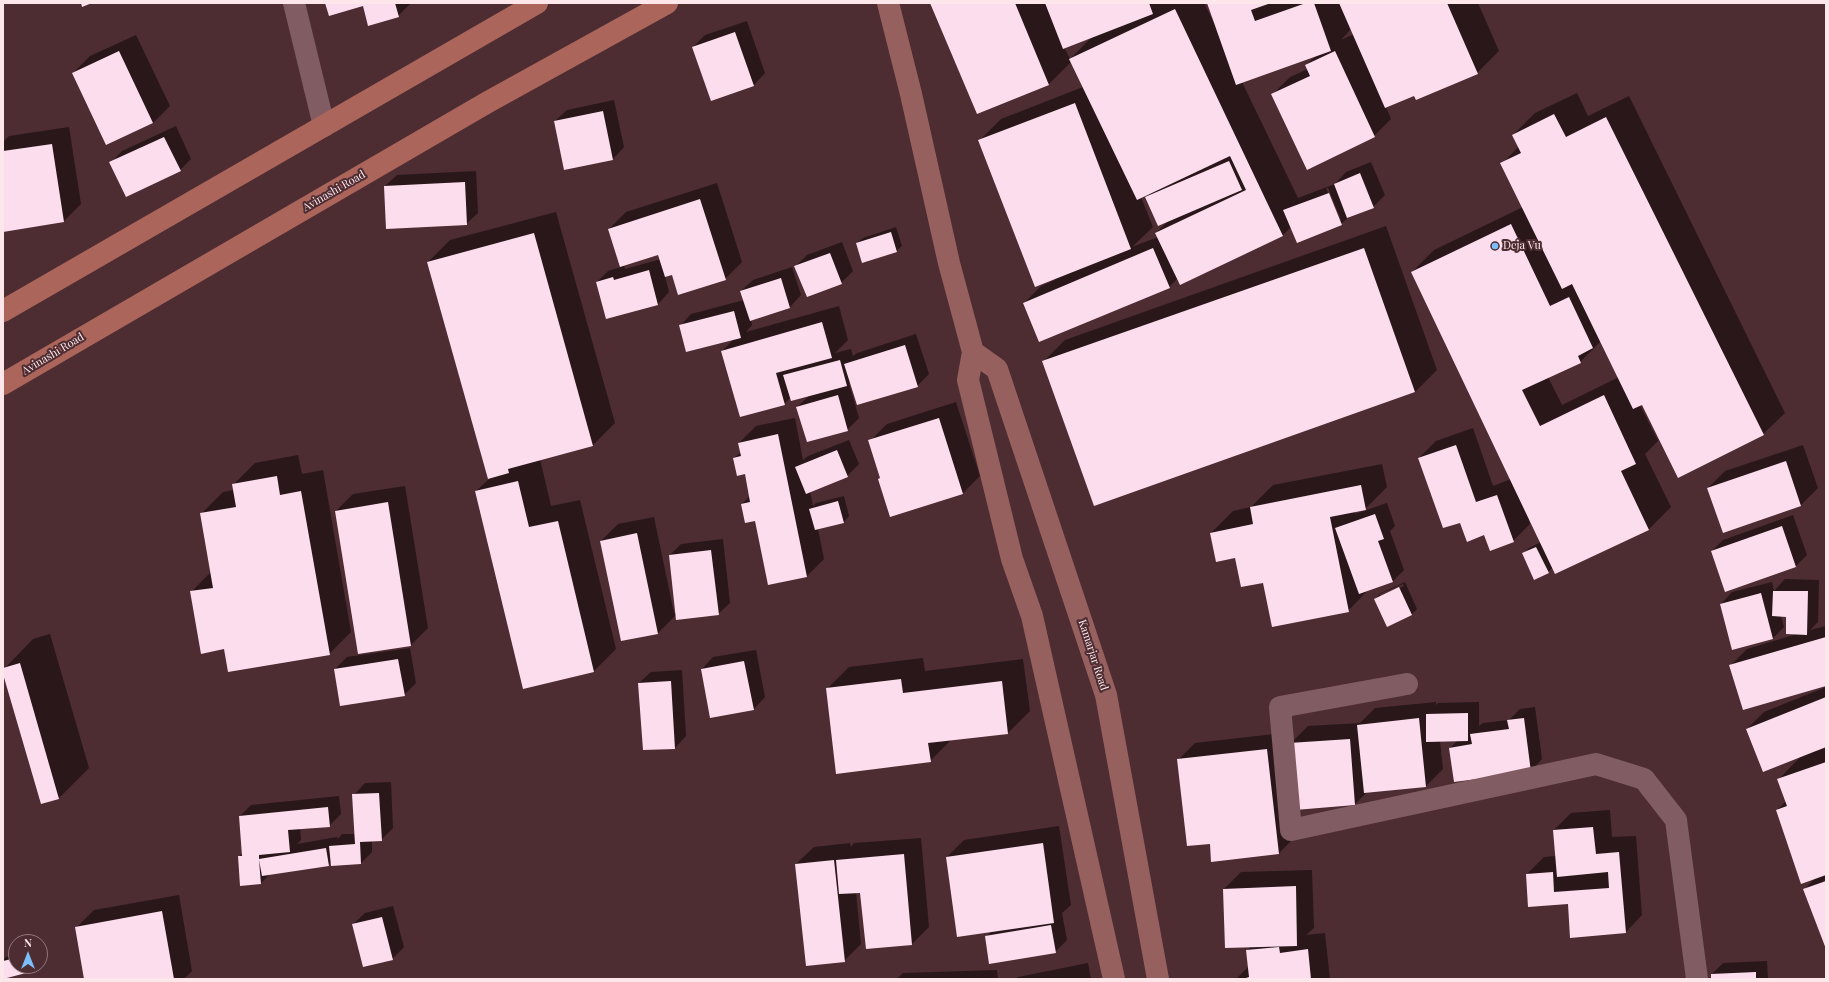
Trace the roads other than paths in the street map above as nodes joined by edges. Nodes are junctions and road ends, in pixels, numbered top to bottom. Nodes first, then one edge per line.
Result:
1 (294, 3) edge
2 (537, 3) edge
3 (667, 3) edge
4 (888, 3) edge
5 (324, 126) junction
6 (3, 311) edge
7 (973, 352) junction
8 (3, 384) edge
9 (1407, 684) dead end
10 (1114, 979) edge
11 (1158, 979) edge
12 (1697, 979) edge

1 - 5 street
2 - 5 main road
3 - 8 main road, Avinashi Road
4 - 7 main road
5 - 6 main road
7 - 10 main road
7 - 11 main road, Kamarjar Road
9 - 12 street

